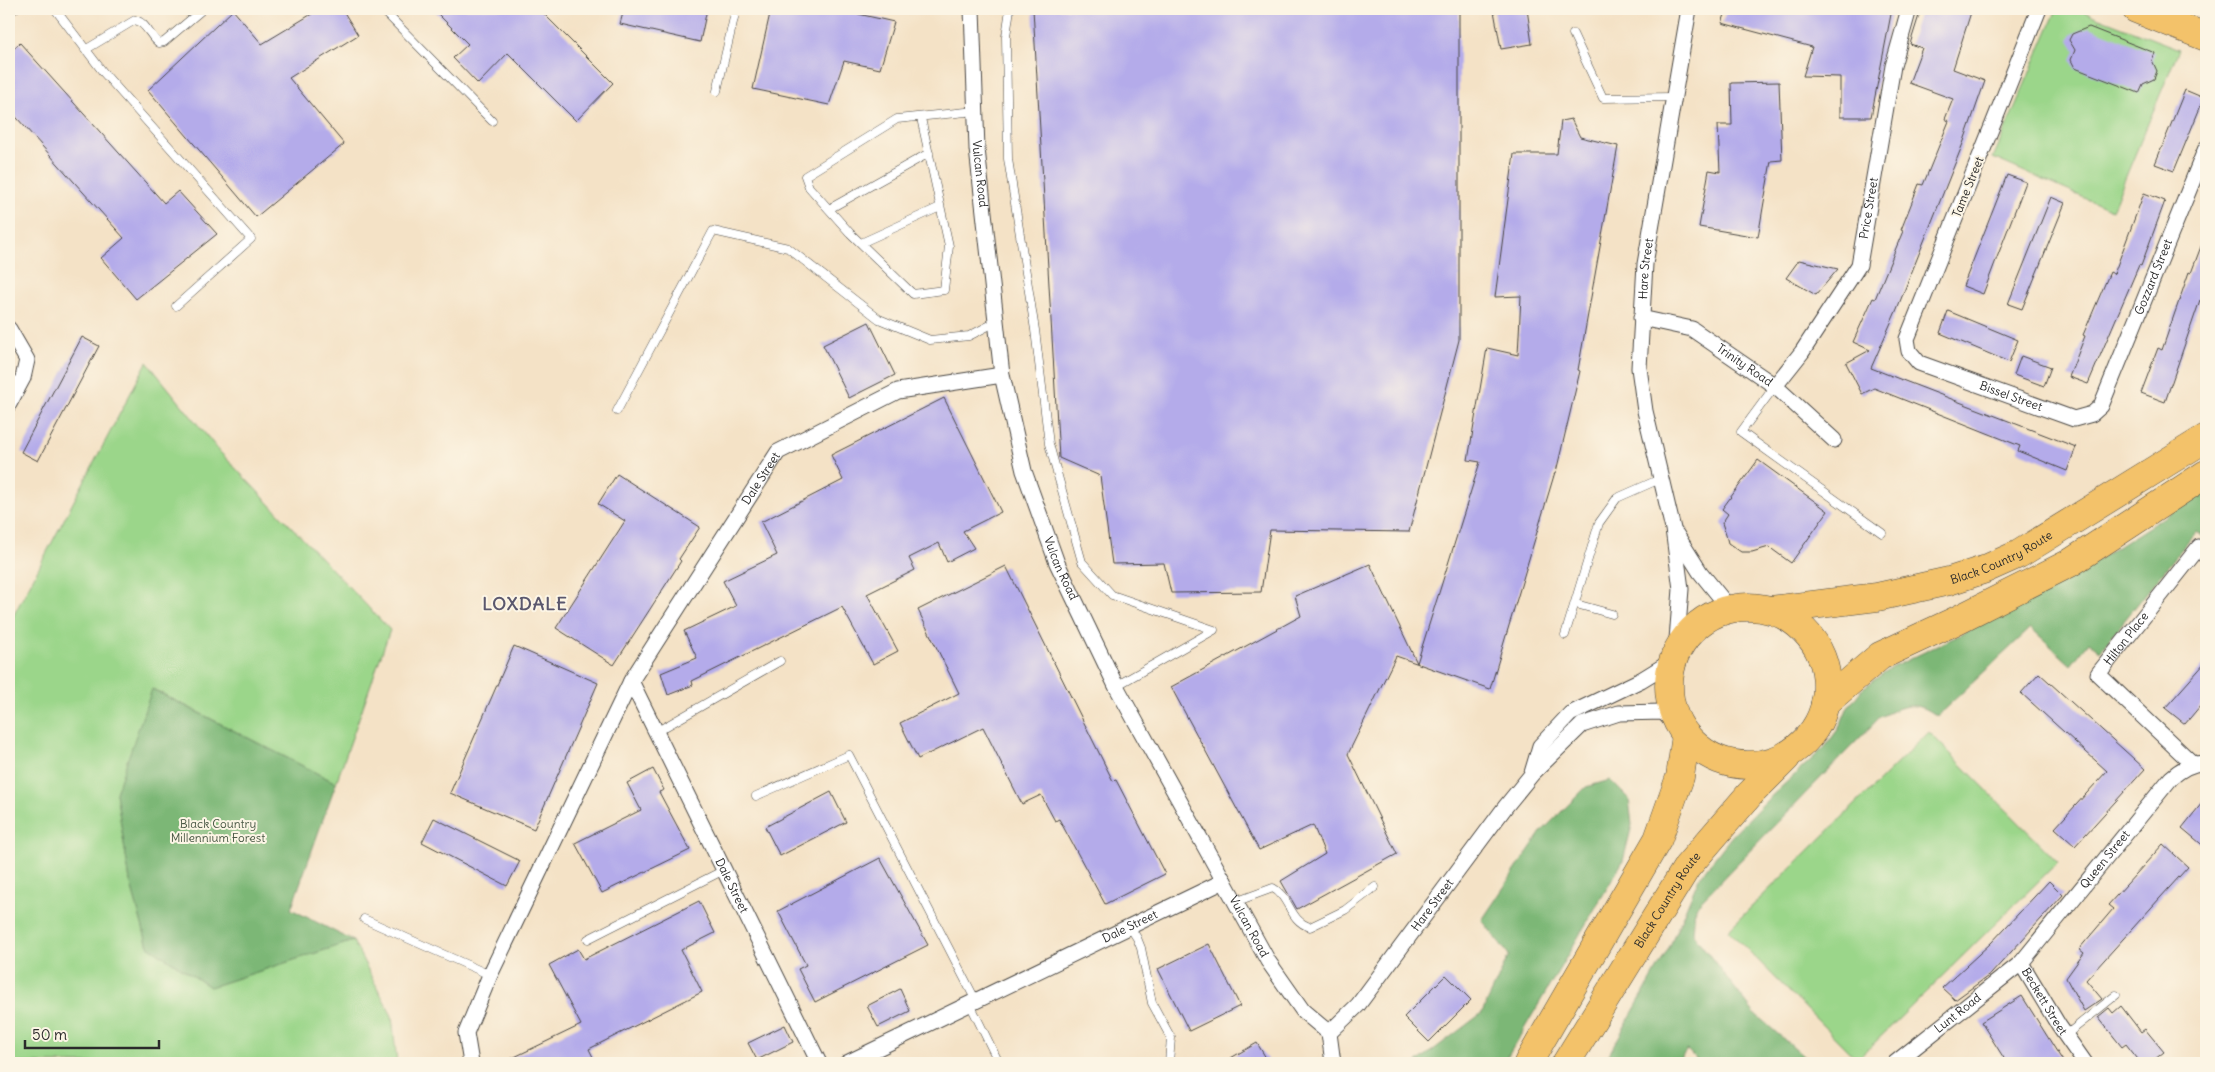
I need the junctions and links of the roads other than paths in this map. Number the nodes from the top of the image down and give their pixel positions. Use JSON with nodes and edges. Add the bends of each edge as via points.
{"nodes":[{"id":1,"x":16,"y":9,"type":"edge"},
{"id":2,"x":55,"y":9,"type":"edge"},
{"id":3,"x":203,"y":9,"type":"edge"},
{"id":4,"x":382,"y":9,"type":"edge"},
{"id":5,"x":736,"y":9,"type":"edge"},
{"id":6,"x":972,"y":9,"type":"edge"},
{"id":7,"x":1010,"y":9,"type":"edge"},
{"id":8,"x":1689,"y":9,"type":"edge"},
{"id":9,"x":1909,"y":9,"type":"edge"},
{"id":10,"x":2039,"y":9,"type":"edge"},
{"id":11,"x":2136,"y":9,"type":"edge"},
{"id":12,"x":9,"y":11,"type":"edge"},
{"id":13,"x":1573,"y":34,"type":"dead end"},
{"id":14,"x":2206,"y":37,"type":"edge"},
{"id":15,"x":85,"y":50,"type":"junction"},
{"id":16,"x":717,"y":90,"type":"dead end"},
{"id":17,"x":1673,"y":97,"type":"junction"},
{"id":18,"x":976,"y":111,"type":"junction"},
{"id":19,"x":921,"y":118,"type":"junction"},
{"id":20,"x":492,"y":121,"type":"dead end"},
{"id":21,"x":2206,"y":148,"type":"edge"},
{"id":22,"x":929,"y":153,"type":"junction"},
{"id":23,"x":2203,"y":167,"type":"edge"},
{"id":24,"x":940,"y":207,"type":"junction"},
{"id":25,"x":829,"y":209,"type":"junction"},
{"id":26,"x":861,"y":243,"type":"junction"},
{"id":27,"x":176,"y":306,"type":"dead end"},
{"id":28,"x":1641,"y":318,"type":"junction"},
{"id":29,"x":996,"y":322,"type":"junction"},
{"id":30,"x":9,"y":329,"type":"edge"},
{"id":31,"x":1919,"y":363,"type":"joint"},
{"id":32,"x":1002,"y":375,"type":"junction"},
{"id":33,"x":1775,"y":386,"type":"junction"},
{"id":34,"x":9,"y":404,"type":"edge"},
{"id":35,"x":2101,"y":406,"type":"joint"},
{"id":36,"x":617,"y":411,"type":"dead end"},
{"id":37,"x":2206,"y":438,"type":"edge"},
{"id":38,"x":1834,"y":440,"type":"dead end"},
{"id":39,"x":2206,"y":474,"type":"edge"},
{"id":40,"x":1660,"y":479,"type":"junction"},
{"id":41,"x":1673,"y":529,"type":"junction"},
{"id":42,"x":1882,"y":533,"type":"dead end"},
{"id":43,"x":2200,"y":547,"type":"dead end"},
{"id":44,"x":1576,"y":604,"type":"junction"},
{"id":45,"x":1730,"y":609,"type":"junction"},
{"id":46,"x":1771,"y":610,"type":"junction"},
{"id":47,"x":1612,"y":614,"type":"dead end"},
{"id":48,"x":1565,"y":636,"type":"dead end"},
{"id":49,"x":1674,"y":656,"type":"junction"},
{"id":50,"x":780,"y":661,"type":"dead end"},
{"id":51,"x":631,"y":681,"type":"junction"},
{"id":52,"x":1116,"y":686,"type":"junction"},
{"id":53,"x":1825,"y":703,"type":"junction"},
{"id":54,"x":656,"y":732,"type":"junction"},
{"id":55,"x":1683,"y":732,"type":"junction"},
{"id":56,"x":1792,"y":752,"type":"junction"},
{"id":57,"x":2200,"y":763,"type":"edge"},
{"id":58,"x":1532,"y":774,"type":"junction"},
{"id":59,"x":756,"y":796,"type":"dead end"},
{"id":60,"x":724,"y":870,"type":"junction"},
{"id":61,"x":1224,"y":881,"type":"junction"},
{"id":62,"x":1375,"y":888,"type":"dead end"},
{"id":63,"x":1235,"y":902,"type":"junction"},
{"id":64,"x":364,"y":919,"type":"dead end"},
{"id":65,"x":1130,"y":926,"type":"junction"},
{"id":66,"x":588,"y":939,"type":"dead end"},
{"id":67,"x":2022,"y":963,"type":"junction"},
{"id":68,"x":490,"y":975,"type":"junction"},
{"id":69,"x":2116,"y":995,"type":"dead end"},
{"id":70,"x":973,"y":1002,"type":"junction"},
{"id":71,"x":1329,"y":1033,"type":"junction"},
{"id":72,"x":2066,"y":1035,"type":"junction"},
{"id":73,"x":471,"y":1063,"type":"edge"},
{"id":74,"x":819,"y":1063,"type":"edge"},
{"id":75,"x":847,"y":1063,"type":"edge"},
{"id":76,"x":999,"y":1063,"type":"edge"},
{"id":77,"x":1166,"y":1063,"type":"edge"},
{"id":78,"x":1333,"y":1063,"type":"edge"},
{"id":79,"x":1528,"y":1063,"type":"edge"},
{"id":80,"x":1566,"y":1063,"type":"edge"},
{"id":81,"x":1895,"y":1063,"type":"edge"},
{"id":82,"x":2085,"y":1063,"type":"edge"}],
"edges":[{"from":1,"to":12,"type":"lane"},
{"from":2,"to":15,"type":"lane"},
{"from":3,"to":15,"type":"lane","via":[[164,42],[155,40],[142,23],[135,20]]},
{"from":4,"to":20,"type":"lane"},
{"from":5,"to":16,"type":"lane"},
{"from":6,"to":18,"type":"street","name":"Vulcan Road"},
{"from":7,"to":52,"type":"lane","via":[[1006,36],[1008,159],[1049,444],[1082,562],[1112,595],[1214,630]]},
{"from":8,"to":17,"type":"street","name":"Hare Street"},
{"from":9,"to":33,"type":"street","name":"Price Street","via":[[1893,66],[1859,266],[1802,352]]},
{"from":10,"to":31,"type":"street","name":"Tame Street","via":[[1907,339],[1908,351]]},
{"from":11,"to":14,"type":"highway"},
{"from":13,"to":17,"type":"lane","via":[[1603,98]]},
{"from":15,"to":27,"type":"lane","via":[[251,239]]},
{"from":17,"to":28,"type":"street","name":"Hare Street","via":[[1645,264]]},
{"from":18,"to":19,"type":"lane"},
{"from":18,"to":29,"type":"street","name":"Vulcan Road","via":[[977,149]]},
{"from":19,"to":22,"type":"lane"},
{"from":19,"to":25,"type":"lane","via":[[897,119],[805,176]]},
{"from":21,"to":23,"type":"street","name":"Gozzard Street"},
{"from":22,"to":24,"type":"lane"},
{"from":22,"to":25,"type":"lane"},
{"from":23,"to":35,"type":"street","name":"Gozzard Street"},
{"from":24,"to":26,"type":"lane"},
{"from":24,"to":26,"type":"lane","via":[[949,246],[944,290],[913,294]]},
{"from":25,"to":26,"type":"lane"},
{"from":28,"to":33,"type":"street","name":"Trinity Road","via":[[1692,329]]},
{"from":28,"to":40,"type":"street","name":"Hare Street","via":[[1640,376]]},
{"from":29,"to":32,"type":"street","name":"Vulcan Road"},
{"from":29,"to":36,"type":"lane","via":[[969,336],[930,340],[879,319],[788,248],[713,231]]},
{"from":30,"to":34,"type":"street","via":[[27,360],[23,378]]},
{"from":31,"to":35,"type":"street","name":"Bissel Street","via":[[2074,419],[2092,414]]},
{"from":32,"to":51,"type":"street","name":"Dale Street","via":[[898,391],[778,452]]},
{"from":32,"to":52,"type":"street","name":"Vulcan Road","via":[[1024,471],[1057,563]]},
{"from":33,"to":38,"type":"street","name":"Trinity Road"},
{"from":33,"to":42,"type":"lane","via":[[1741,432]]},
{"from":37,"to":46,"type":"highway","name":"Black Country Route","via":[[2019,554],[1983,570],[1877,597]]},
{"from":39,"to":53,"type":"highway","via":[[2070,563],[1880,656]]},
{"from":40,"to":41,"type":"street","name":"Hare Street"},
{"from":40,"to":44,"type":"lane","via":[[1617,498],[1599,523]]},
{"from":41,"to":45,"type":"street","name":"Hare Street","via":[[1700,572]]},
{"from":41,"to":49,"type":"street","name":"Hare Street","via":[[1681,589]]},
{"from":43,"to":57,"type":"street","name":"Hilton Place","via":[[2098,674]]},
{"from":44,"to":47,"type":"lane"},
{"from":44,"to":48,"type":"lane"},
{"from":45,"to":46,"type":"highway","via":[[1751,607]]},
{"from":45,"to":49,"type":"highway","via":[[1701,622],[1689,633]]},
{"from":46,"to":53,"type":"highway","via":[[1794,621],[1816,646],[1826,670]]},
{"from":49,"to":55,"type":"highway","via":[[1669,693],[1673,712]]},
{"from":49,"to":58,"type":"street","name":"Hare Street","via":[[1641,680],[1570,714],[1540,746]]},
{"from":50,"to":54,"type":"lane"},
{"from":51,"to":54,"type":"street","name":"Dale Street"},
{"from":51,"to":68,"type":"street","name":"Dale Street"},
{"from":52,"to":61,"type":"street","name":"Vulcan Road"},
{"from":53,"to":56,"type":"highway","via":[[1814,730]]},
{"from":54,"to":60,"type":"street","name":"Dale Street"},
{"from":55,"to":56,"type":"highway","via":[[1708,755],[1736,764],[1765,763]]},
{"from":55,"to":58,"type":"street","name":"Hare Street","via":[[1662,712],[1619,713],[1582,725]]},
{"from":55,"to":79,"type":"highway","via":[[1680,777],[1658,839]]},
{"from":56,"to":80,"type":"highway","name":"Black Country Route","via":[[1750,794],[1687,867]]},
{"from":57,"to":67,"type":"street","name":"Queen Street","via":[[2180,770],[2171,778]]},
{"from":58,"to":71,"type":"street","name":"Hare Street","via":[[1358,1005]]},
{"from":59,"to":70,"type":"lane","via":[[849,754]]},
{"from":60,"to":66,"type":"lane"},
{"from":60,"to":74,"type":"street","name":"Dale Street"},
{"from":61,"to":63,"type":"street","name":"Vulcan Road"},
{"from":61,"to":65,"type":"street","name":"Dale Street"},
{"from":62,"to":63,"type":"lane","via":[[1345,910],[1310,927],[1296,919],[1273,888]]},
{"from":63,"to":71,"type":"street","name":"Vulcan Road","via":[[1268,961],[1303,1011]]},
{"from":64,"to":68,"type":"lane"},
{"from":65,"to":70,"type":"street","name":"Dale Street"},
{"from":65,"to":77,"type":"lane","via":[[1139,943],[1152,1003],[1171,1038],[1169,1062]]},
{"from":67,"to":72,"type":"street","name":"Beckett Street"},
{"from":67,"to":81,"type":"street","name":"Lunt Road"},
{"from":68,"to":73,"type":"street","name":"Dale Street","via":[[466,1033]]},
{"from":69,"to":72,"type":"lane"},
{"from":70,"to":75,"type":"street","name":"Dale Street"},
{"from":70,"to":76,"type":"lane"},
{"from":71,"to":78,"type":"street"},
{"from":72,"to":82,"type":"street","name":"Beckett Street"}]}
